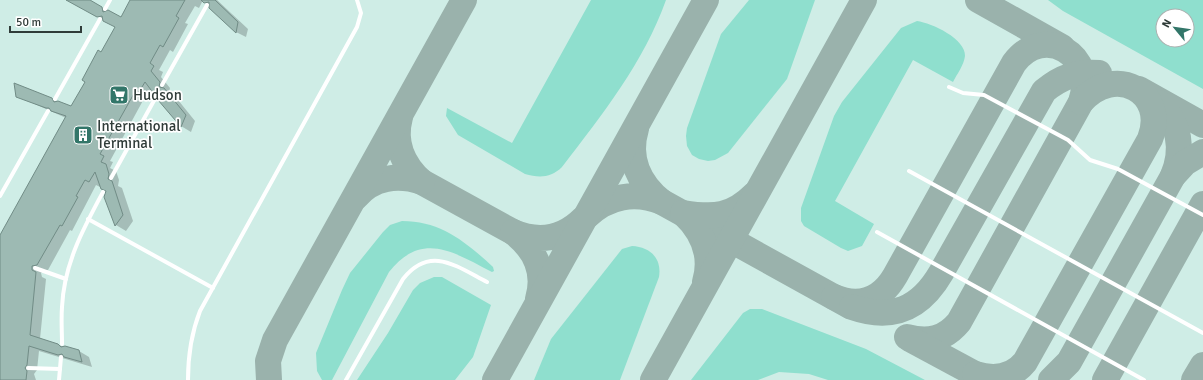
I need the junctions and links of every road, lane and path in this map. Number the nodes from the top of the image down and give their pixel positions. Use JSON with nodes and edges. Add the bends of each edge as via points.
{"nodes":[{"id":1,"x":110,"y":0,"type":"edge"},
{"id":2,"x":357,"y":0,"type":"edge"},
{"id":3,"x":207,"y":5,"type":"dead end"},
{"id":4,"x":105,"y":9,"type":"dead end"},
{"id":5,"x":100,"y":19,"type":"dead end"},
{"id":6,"x":162,"y":85,"type":"dead end"},
{"id":7,"x":949,"y":87,"type":"dead end"},
{"id":8,"x":156,"y":96,"type":"dead end"},
{"id":9,"x":55,"y":99,"type":"dead end"},
{"id":10,"x":48,"y":111,"type":"dead end"},
{"id":11,"x":910,"y":171,"type":"dead end"},
{"id":12,"x":111,"y":178,"type":"dead end"},
{"id":13,"x":103,"y":192,"type":"dead end"},
{"id":14,"x":0,"y":196,"type":"edge"},
{"id":15,"x":1203,"y":215,"type":"edge"},
{"id":16,"x":88,"y":220,"type":"junction"},
{"id":17,"x":877,"y":232,"type":"dead end"},
{"id":18,"x":36,"y":268,"type":"dead end"},
{"id":19,"x":66,"y":279,"type":"junction"},
{"id":20,"x":487,"y":282,"type":"dead end"},
{"id":21,"x":212,"y":288,"type":"junction"},
{"id":22,"x":1203,"y":333,"type":"edge"},
{"id":23,"x":62,"y":344,"type":"dead end"},
{"id":24,"x":61,"y":357,"type":"dead end"},
{"id":25,"x":28,"y":368,"type":"dead end"},
{"id":26,"x":60,"y":369,"type":"junction"},
{"id":27,"x":59,"y":380,"type":"edge"},
{"id":28,"x":188,"y":380,"type":"edge"},
{"id":29,"x":346,"y":380,"type":"edge"},
{"id":30,"x":1144,"y":380,"type":"edge"}],
"edges":[{"from":1,"to":4,"type":"lane"},
{"from":2,"to":21,"type":"lane","via":[[361,13],[357,27]]},
{"from":3,"to":6,"type":"lane"},
{"from":5,"to":9,"type":"lane"},
{"from":7,"to":15,"type":"lane","via":[[958,92],[979,93],[991,98],[1068,140],[1090,160],[1118,169]]},
{"from":8,"to":12,"type":"lane"},
{"from":10,"to":14,"type":"lane"},
{"from":11,"to":22,"type":"lane"},
{"from":13,"to":16,"type":"lane"},
{"from":16,"to":19,"type":"lane","via":[[73,251]]},
{"from":16,"to":21,"type":"lane"},
{"from":17,"to":30,"type":"lane"},
{"from":18,"to":19,"type":"lane"},
{"from":19,"to":23,"type":"lane","via":[[62,307]]},
{"from":20,"to":29,"type":"lane","via":[[452,264],[438,260],[424,262],[412,268],[403,279]]},
{"from":21,"to":28,"type":"lane","via":[[200,311],[191,338]]},
{"from":24,"to":26,"type":"lane"},
{"from":25,"to":26,"type":"lane"},
{"from":26,"to":27,"type":"lane"}]}
